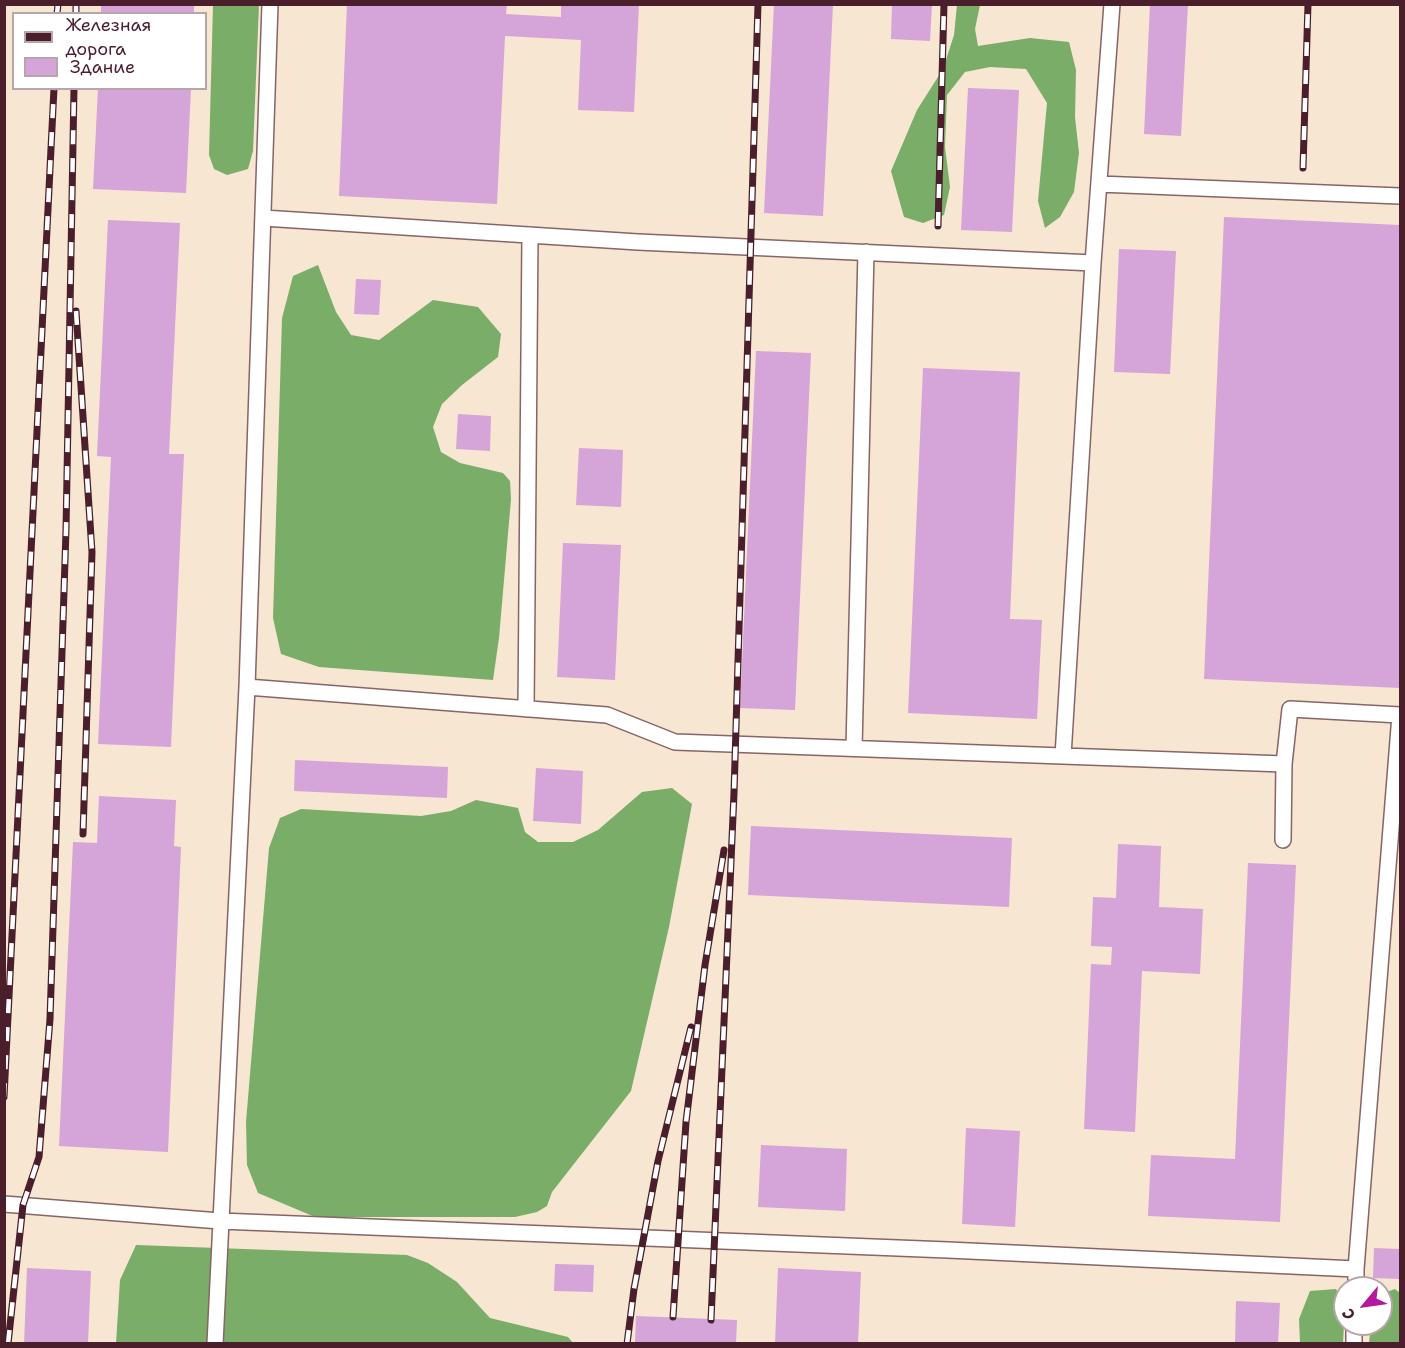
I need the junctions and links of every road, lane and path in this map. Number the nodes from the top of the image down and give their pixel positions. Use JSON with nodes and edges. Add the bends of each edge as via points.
{"nodes":[{"id":1,"x":270,"y":4,"type":"edge"},
{"id":2,"x":1112,"y":4,"type":"edge"},
{"id":3,"x":1099,"y":184,"type":"junction"},
{"id":4,"x":1401,"y":196,"type":"edge"},
{"id":5,"x":263,"y":218,"type":"junction"},
{"id":6,"x":530,"y":235,"type":"junction"},
{"id":7,"x":866,"y":252,"type":"junction"},
{"id":8,"x":1093,"y":263,"type":"junction"},
{"id":9,"x":247,"y":687,"type":"junction"},
{"id":10,"x":526,"y":709,"type":"junction"},
{"id":11,"x":1400,"y":715,"type":"edge"},
{"id":12,"x":854,"y":748,"type":"junction"},
{"id":13,"x":1063,"y":756,"type":"junction"},
{"id":14,"x":1284,"y":764,"type":"junction"},
{"id":15,"x":1395,"y":835,"type":"edge"},
{"id":16,"x":1283,"y":840,"type":"dead end"},
{"id":17,"x":4,"y":1204,"type":"edge"},
{"id":18,"x":220,"y":1221,"type":"junction"},
{"id":19,"x":1356,"y":1269,"type":"junction"},
{"id":20,"x":1356,"y":1276,"type":"edge"},
{"id":21,"x":215,"y":1344,"type":"edge"}],
"edges":[{"from":1,"to":5,"type":"lane"},
{"from":2,"to":3,"type":"lane"},
{"from":3,"to":4,"type":"lane"},
{"from":3,"to":8,"type":"lane"},
{"from":5,"to":6,"type":"lane"},
{"from":5,"to":9,"type":"lane"},
{"from":6,"to":7,"type":"lane"},
{"from":6,"to":10,"type":"lane"},
{"from":7,"to":8,"type":"lane"},
{"from":7,"to":12,"type":"lane"},
{"from":8,"to":13,"type":"lane"},
{"from":9,"to":10,"type":"lane"},
{"from":9,"to":18,"type":"lane"},
{"from":10,"to":12,"type":"lane","via":[[607,716],[675,742]]},
{"from":11,"to":14,"type":"lane","via":[[1290,709]]},
{"from":11,"to":15,"type":"lane"},
{"from":12,"to":13,"type":"lane"},
{"from":13,"to":14,"type":"lane"},
{"from":14,"to":16,"type":"lane"},
{"from":15,"to":19,"type":"lane"},
{"from":17,"to":18,"type":"lane"},
{"from":18,"to":19,"type":"lane"},
{"from":18,"to":21,"type":"lane"},
{"from":19,"to":20,"type":"lane"}]}
